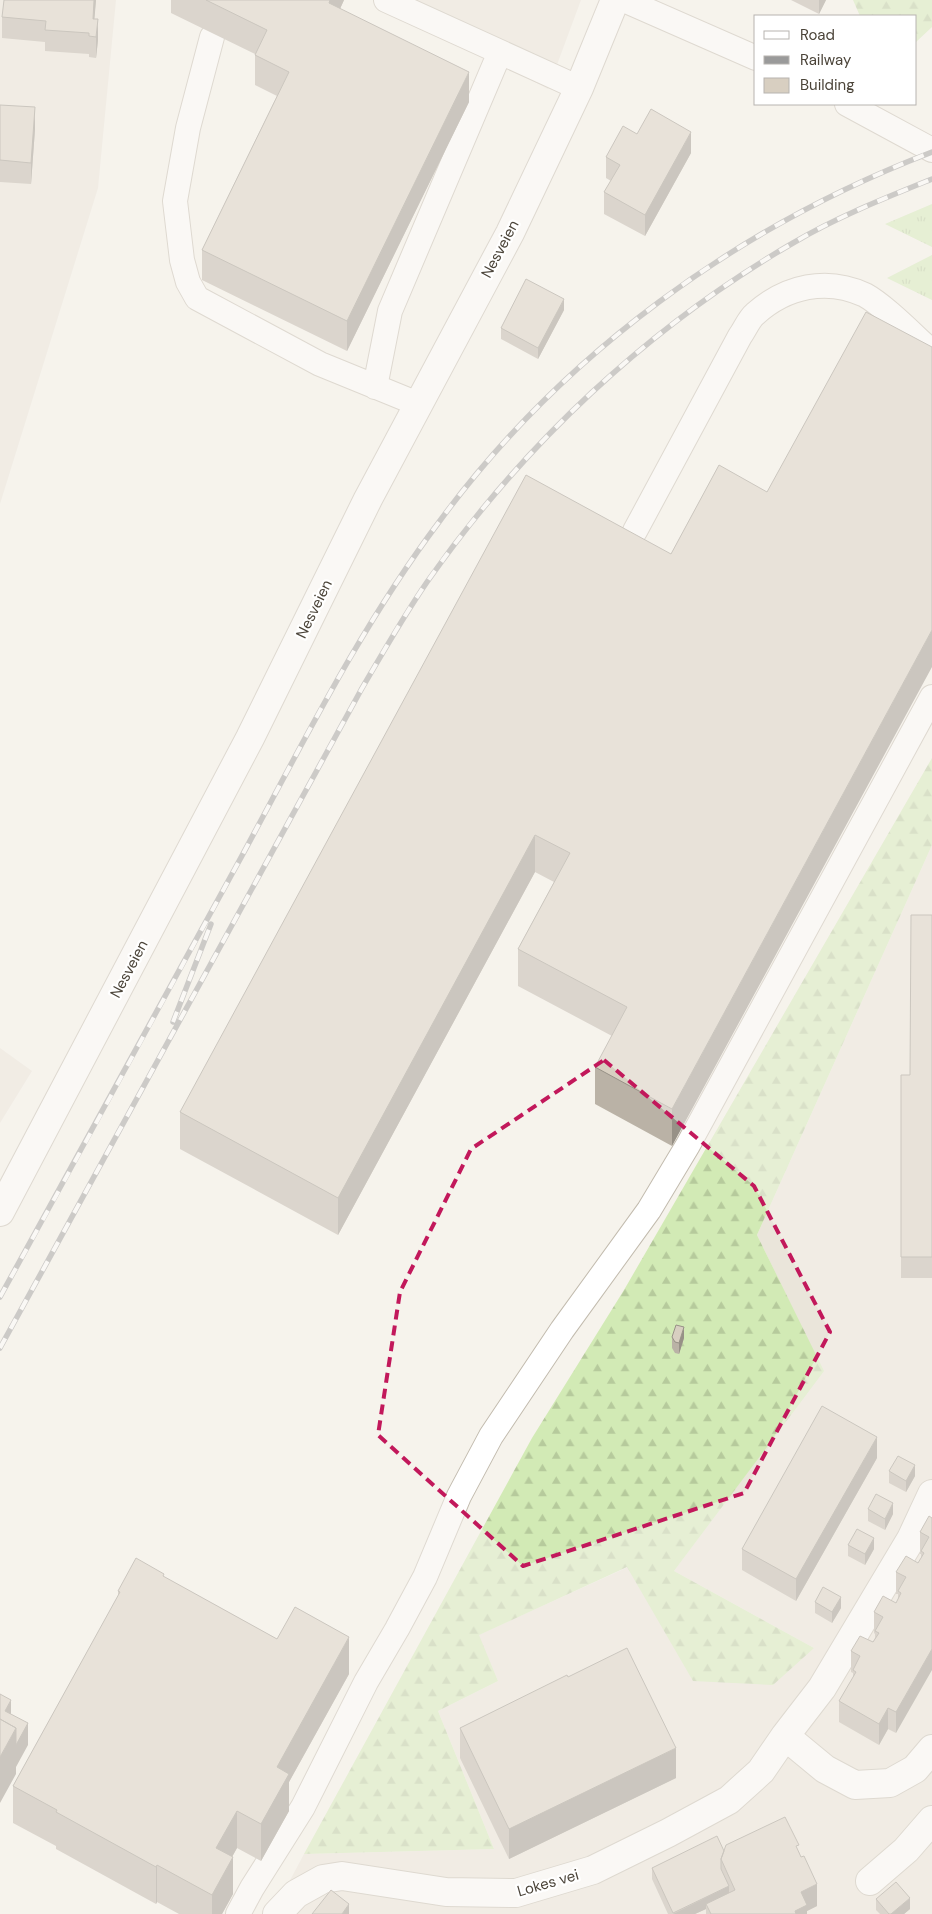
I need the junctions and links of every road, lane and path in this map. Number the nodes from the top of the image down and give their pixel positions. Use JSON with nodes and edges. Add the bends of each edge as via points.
{"nodes":[{"id":1,"x":386,"y":0,"type":"edge"},
{"id":2,"x":615,"y":0,"type":"edge"},
{"id":3,"x":624,"y":0,"type":"edge"},
{"id":4,"x":212,"y":37,"type":"dead end"},
{"id":5,"x":500,"y":52,"type":"junction"},
{"id":6,"x":754,"y":57,"type":"edge"},
{"id":7,"x":579,"y":88,"type":"junction"},
{"id":8,"x":848,"y":105,"type":"edge"},
{"id":9,"x":932,"y":150,"type":"edge"},
{"id":10,"x":932,"y":352,"type":"edge"},
{"id":11,"x":375,"y":387,"type":"junction"},
{"id":12,"x":418,"y":404,"type":"junction"},
{"id":13,"x":635,"y":531,"type":"dead end"},
{"id":14,"x":932,"y":697,"type":"edge"},
{"id":15,"x":0,"y":1212,"type":"edge"},
{"id":16,"x":932,"y":1494,"type":"edge"},
{"id":17,"x":785,"y":1736,"type":"junction"},
{"id":18,"x":932,"y":1749,"type":"edge"},
{"id":19,"x":932,"y":1820,"type":"edge"},
{"id":20,"x":870,"y":1881,"type":"dead end"},
{"id":21,"x":238,"y":1914,"type":"edge"},
{"id":22,"x":277,"y":1914,"type":"edge"}],
"edges":[{"from":1,"to":5,"type":"lane"},
{"from":2,"to":7,"type":"street","name":"Nesveien"},
{"from":3,"to":6,"type":"lane"},
{"from":4,"to":11,"type":"lane","via":[[188,128],[176,200],[182,260],[188,282],[197,298],[320,364]]},
{"from":5,"to":7,"type":"lane"},
{"from":5,"to":11,"type":"lane","via":[[390,311]]},
{"from":7,"to":12,"type":"street","name":"Nesveien","via":[[510,233]]},
{"from":8,"to":9,"type":"lane"},
{"from":10,"to":13,"type":"lane","via":[[866,296],[845,287],[800,287],[778,297],[754,314],[740,336]]},
{"from":11,"to":12,"type":"lane"},
{"from":12,"to":15,"type":"street","name":"Nesveien","via":[[250,738]]},
{"from":14,"to":21,"type":"lane","via":[[693,1137],[654,1202],[491,1436],[402,1621],[366,1682],[303,1807]]},
{"from":16,"to":17,"type":"street","name":"Lokes vei","via":[[911,1539],[822,1688]]},
{"from":17,"to":18,"type":"street","via":[[825,1769],[855,1785],[890,1783],[915,1769]]},
{"from":17,"to":22,"type":"street","name":"Lokes vei","via":[[761,1771],[729,1800],[592,1870],[516,1894],[446,1892],[342,1876],[323,1879],[296,1894]]},
{"from":19,"to":20,"type":"street","via":[[906,1850]]}]}
